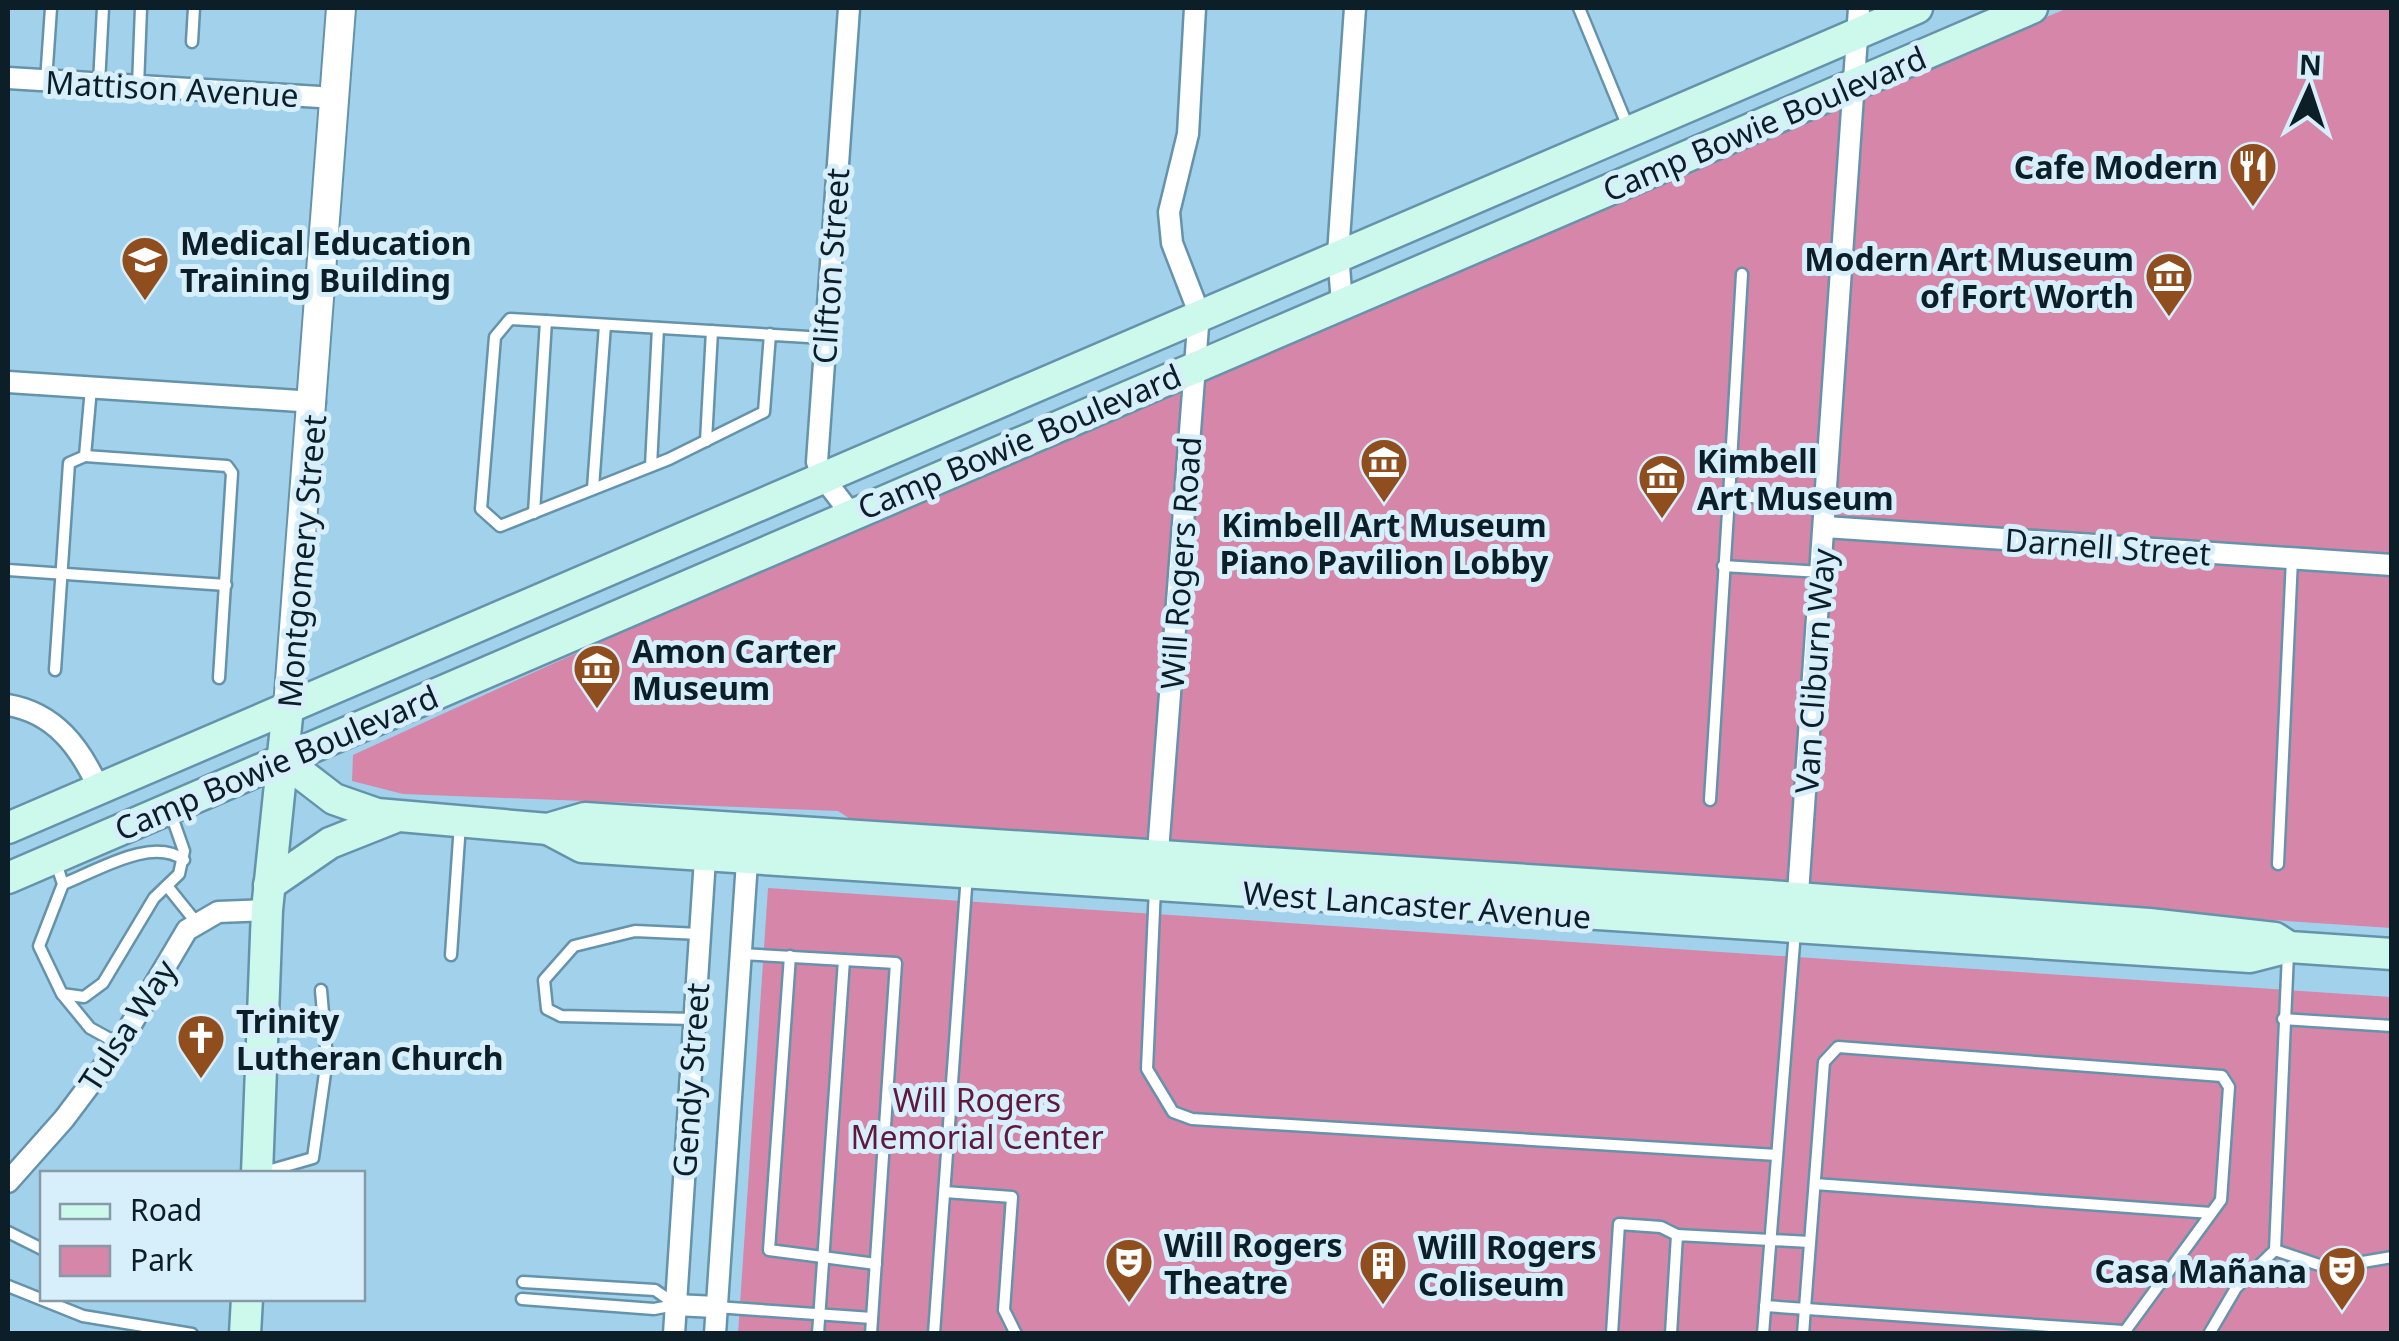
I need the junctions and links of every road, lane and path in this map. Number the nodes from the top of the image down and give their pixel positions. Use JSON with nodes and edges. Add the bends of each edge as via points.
{"nodes":[{"id":1,"x":51,"y":8,"type":"edge"},
{"id":2,"x":103,"y":8,"type":"edge"},
{"id":3,"x":141,"y":8,"type":"edge"},
{"id":4,"x":194,"y":8,"type":"edge"},
{"id":5,"x":341,"y":8,"type":"edge"},
{"id":6,"x":849,"y":8,"type":"edge"},
{"id":7,"x":1195,"y":8,"type":"edge"},
{"id":8,"x":1355,"y":8,"type":"edge"},
{"id":9,"x":1579,"y":8,"type":"edge"},
{"id":10,"x":1917,"y":8,"type":"edge"},
{"id":11,"x":2032,"y":8,"type":"edge"},
{"id":12,"x":1858,"y":20,"type":"edge"},
{"id":13,"x":192,"y":42,"type":"dead end"},
{"id":14,"x":8,"y":78,"type":"edge"},
{"id":15,"x":46,"y":80,"type":"junction"},
{"id":16,"x":1856,"y":83,"type":"junction"},
{"id":17,"x":98,"y":84,"type":"junction"},
{"id":18,"x":138,"y":86,"type":"junction"},
{"id":19,"x":336,"y":98,"type":"junction"},
{"id":20,"x":1629,"y":130,"type":"junction"},
{"id":21,"x":1529,"y":171,"type":"junction"},
{"id":22,"x":1474,"y":195,"type":"junction"},
{"id":23,"x":1547,"y":217,"type":"junction"},
{"id":24,"x":1492,"y":240,"type":"junction"},
{"id":25,"x":1338,"y":254,"type":"junction"},
{"id":26,"x":1742,"y":274,"type":"dead end"},
{"id":27,"x":1342,"y":303,"type":"junction"},
{"id":28,"x":1199,"y":313,"type":"junction"},
{"id":29,"x":546,"y":321,"type":"junction"},
{"id":30,"x":605,"y":324,"type":"junction"},
{"id":31,"x":658,"y":328,"type":"junction"},
{"id":32,"x":712,"y":331,"type":"junction"},
{"id":33,"x":770,"y":334,"type":"junction"},
{"id":34,"x":824,"y":338,"type":"junction"},
{"id":35,"x":1195,"y":365,"type":"junction"},
{"id":36,"x":8,"y":382,"type":"edge"},
{"id":37,"x":91,"y":386,"type":"junction"},
{"id":38,"x":315,"y":402,"type":"junction"},
{"id":39,"x":706,"y":440,"type":"junction"},
{"id":40,"x":85,"y":456,"type":"junction"},
{"id":41,"x":651,"y":466,"type":"junction"},
{"id":42,"x":822,"y":476,"type":"junction"},
{"id":43,"x":593,"y":488,"type":"junction"},
{"id":44,"x":1729,"y":496,"type":"junction"},
{"id":45,"x":1827,"y":501,"type":"junction"},
{"id":46,"x":534,"y":512,"type":"junction"},
{"id":47,"x":851,"y":514,"type":"junction"},
{"id":48,"x":1825,"y":527,"type":"junction"},
{"id":49,"x":2292,"y":558,"type":"junction"},
{"id":50,"x":2392,"y":565,"type":"edge"},
{"id":51,"x":1723,"y":566,"type":"junction"},
{"id":52,"x":8,"y":570,"type":"edge"},
{"id":53,"x":1821,"y":572,"type":"junction"},
{"id":54,"x":62,"y":574,"type":"junction"},
{"id":55,"x":226,"y":586,"type":"junction"},
{"id":56,"x":55,"y":670,"type":"dead end"},
{"id":57,"x":219,"y":678,"type":"dead end"},
{"id":58,"x":8,"y":705,"type":"edge"},
{"id":59,"x":288,"y":707,"type":"junction"},
{"id":60,"x":282,"y":759,"type":"junction"},
{"id":61,"x":99,"y":789,"type":"junction"},
{"id":62,"x":1710,"y":800,"type":"dead end"},
{"id":63,"x":169,"y":808,"type":"junction"},
{"id":64,"x":396,"y":817,"type":"junction"},
{"id":65,"x":460,"y":823,"type":"junction"},
{"id":66,"x":8,"y":828,"type":"edge"},
{"id":67,"x":706,"y":841,"type":"junction"},
{"id":68,"x":748,"y":844,"type":"junction"},
{"id":69,"x":968,"y":844,"type":"junction"},
{"id":70,"x":184,"y":860,"type":"junction"},
{"id":71,"x":2278,"y":864,"type":"dead end"},
{"id":72,"x":58,"y":871,"type":"junction"},
{"id":73,"x":1156,"y":872,"type":"junction"},
{"id":74,"x":966,"y":874,"type":"junction"},
{"id":75,"x":8,"y":878,"type":"edge"},
{"id":76,"x":167,"y":886,"type":"junction"},
{"id":77,"x":268,"y":898,"type":"junction"},
{"id":78,"x":1797,"y":914,"type":"junction"},
{"id":79,"x":196,"y":922,"type":"junction"},
{"id":80,"x":700,"y":934,"type":"junction"},
{"id":81,"x":2288,"y":947,"type":"junction"},
{"id":82,"x":741,"y":954,"type":"junction"},
{"id":83,"x":2392,"y":954,"type":"edge"},
{"id":84,"x":451,"y":955,"type":"dead end"},
{"id":85,"x":790,"y":956,"type":"junction"},
{"id":86,"x":844,"y":960,"type":"junction"},
{"id":87,"x":321,"y":990,"type":"dead end"},
{"id":88,"x":62,"y":994,"type":"junction"},
{"id":89,"x":694,"y":1019,"type":"junction"},
{"id":90,"x":2283,"y":1019,"type":"junction"},
{"id":91,"x":2392,"y":1026,"type":"edge"},
{"id":92,"x":120,"y":1044,"type":"junction"},
{"id":93,"x":1777,"y":1155,"type":"junction"},
{"id":94,"x":258,"y":1171,"type":"edge"},
{"id":95,"x":268,"y":1171,"type":"edge"},
{"id":96,"x":8,"y":1182,"type":"edge"},
{"id":97,"x":1815,"y":1184,"type":"junction"},
{"id":98,"x":944,"y":1192,"type":"junction"},
{"id":99,"x":2211,"y":1214,"type":"junction"},
{"id":100,"x":8,"y":1232,"type":"edge"},
{"id":101,"x":1677,"y":1235,"type":"junction"},
{"id":102,"x":1770,"y":1240,"type":"junction"},
{"id":103,"x":1810,"y":1242,"type":"junction"},
{"id":104,"x":40,"y":1247,"type":"edge"},
{"id":105,"x":2275,"y":1250,"type":"junction"},
{"id":106,"x":2392,"y":1257,"type":"edge"},
{"id":107,"x":822,"y":1260,"type":"junction"},
{"id":108,"x":876,"y":1264,"type":"junction"},
{"id":109,"x":523,"y":1282,"type":"dead end"},
{"id":110,"x":8,"y":1286,"type":"edge"},
{"id":111,"x":40,"y":1299,"type":"edge"},
{"id":112,"x":522,"y":1299,"type":"dead end"},
{"id":113,"x":45,"y":1301,"type":"edge"},
{"id":114,"x":247,"y":1301,"type":"edge"},
{"id":115,"x":676,"y":1304,"type":"junction"},
{"id":116,"x":1766,"y":1306,"type":"junction"},
{"id":117,"x":716,"y":1307,"type":"junction"},
{"id":118,"x":1805,"y":1308,"type":"junction"},
{"id":119,"x":819,"y":1314,"type":"junction"},
{"id":120,"x":872,"y":1318,"type":"junction"},
{"id":121,"x":2122,"y":1332,"type":"edge"},
{"id":122,"x":192,"y":1334,"type":"edge"},
{"id":123,"x":245,"y":1334,"type":"edge"},
{"id":124,"x":674,"y":1334,"type":"edge"},
{"id":125,"x":714,"y":1334,"type":"edge"},
{"id":126,"x":818,"y":1334,"type":"edge"},
{"id":127,"x":871,"y":1334,"type":"edge"},
{"id":128,"x":934,"y":1334,"type":"edge"},
{"id":129,"x":1016,"y":1334,"type":"edge"},
{"id":130,"x":1612,"y":1334,"type":"edge"},
{"id":131,"x":1671,"y":1334,"type":"edge"},
{"id":132,"x":1763,"y":1334,"type":"edge"},
{"id":133,"x":1803,"y":1334,"type":"edge"},
{"id":134,"x":2209,"y":1334,"type":"edge"}],
"edges":[{"from":1,"to":15,"type":"lane"},
{"from":2,"to":17,"type":"lane"},
{"from":3,"to":18,"type":"lane"},
{"from":4,"to":13,"type":"lane"},
{"from":5,"to":19,"type":"street","name":"Montgomery Street"},
{"from":6,"to":34,"type":"street","name":"Clifton Street"},
{"from":7,"to":28,"type":"street","name":"Will Rogers Road","via":[[1188,134],[1169,212],[1172,244]]},
{"from":8,"to":25,"type":"street"},
{"from":9,"to":20,"type":"lane"},
{"from":10,"to":12,"type":"main road","name":"Camp Bowie Boulevard"},
{"from":11,"to":16,"type":"main road","name":"Camp Bowie Boulevard"},
{"from":12,"to":16,"type":"street","name":"Van Cliburn Way"},
{"from":12,"to":20,"type":"main road","name":"Camp Bowie Boulevard"},
{"from":14,"to":15,"type":"street","name":"Mattison Avenue"},
{"from":15,"to":17,"type":"street","name":"Mattison Avenue"},
{"from":16,"to":23,"type":"main road","name":"Camp Bowie Boulevard"},
{"from":16,"to":45,"type":"street","name":"Van Cliburn Way"},
{"from":17,"to":18,"type":"street","name":"Mattison Avenue"},
{"from":18,"to":19,"type":"street","name":"Mattison Avenue"},
{"from":19,"to":38,"type":"street","name":"Montgomery Street"},
{"from":20,"to":21,"type":"main road","name":"Camp Bowie Boulevard"},
{"from":21,"to":22,"type":"main road","name":"Camp Bowie Boulevard"},
{"from":21,"to":23,"type":"main road"},
{"from":22,"to":24,"type":"main road"},
{"from":22,"to":25,"type":"main road","name":"Camp Bowie Boulevard"},
{"from":23,"to":24,"type":"main road","name":"Camp Bowie Boulevard"},
{"from":24,"to":27,"type":"main road","name":"Camp Bowie Boulevard"},
{"from":25,"to":27,"type":"street"},
{"from":25,"to":28,"type":"main road","name":"Camp Bowie Boulevard"},
{"from":26,"to":44,"type":"lane"},
{"from":27,"to":35,"type":"main road","name":"Camp Bowie Boulevard"},
{"from":28,"to":35,"type":"street","name":"Will Rogers Road"},
{"from":28,"to":42,"type":"main road","name":"Camp Bowie Boulevard"},
{"from":29,"to":30,"type":"lane"},
{"from":29,"to":46,"type":"lane"},
{"from":29,"to":46,"type":"lane","via":[[510,319],[494,337],[481,509],[500,526]]},
{"from":30,"to":31,"type":"lane"},
{"from":30,"to":43,"type":"lane"},
{"from":31,"to":32,"type":"lane"},
{"from":31,"to":41,"type":"lane"},
{"from":32,"to":33,"type":"lane"},
{"from":32,"to":39,"type":"lane"},
{"from":33,"to":34,"type":"lane"},
{"from":33,"to":39,"type":"lane","via":[[764,412]]},
{"from":34,"to":42,"type":"street","name":"Clifton Street","via":[[817,455]]},
{"from":35,"to":47,"type":"main road","name":"Camp Bowie Boulevard"},
{"from":35,"to":73,"type":"street","name":"Will Rogers Road"},
{"from":36,"to":37,"type":"street"},
{"from":37,"to":38,"type":"street"},
{"from":37,"to":40,"type":"lane"},
{"from":38,"to":59,"type":"street","name":"Montgomery Street","via":[[299,522]]},
{"from":39,"to":41,"type":"lane"},
{"from":40,"to":54,"type":"lane","via":[[69,464]]},
{"from":40,"to":55,"type":"lane","via":[[227,466],[234,481]]},
{"from":41,"to":43,"type":"lane"},
{"from":42,"to":47,"type":"street"},
{"from":42,"to":59,"type":"main road","name":"Camp Bowie Boulevard"},
{"from":43,"to":46,"type":"lane"},
{"from":44,"to":45,"type":"lane"},
{"from":44,"to":51,"type":"lane"},
{"from":45,"to":48,"type":"street","name":"Van Cliburn Way"},
{"from":47,"to":60,"type":"main road","name":"Camp Bowie Boulevard"},
{"from":48,"to":49,"type":"street","name":"Darnell Street"},
{"from":48,"to":53,"type":"street","name":"Van Cliburn Way"},
{"from":49,"to":50,"type":"street","name":"Darnell Street"},
{"from":49,"to":71,"type":"lane"},
{"from":51,"to":53,"type":"lane"},
{"from":51,"to":62,"type":"lane"},
{"from":52,"to":54,"type":"lane"},
{"from":53,"to":78,"type":"street","name":"Van Cliburn Way"},
{"from":54,"to":55,"type":"lane"},
{"from":54,"to":56,"type":"lane"},
{"from":55,"to":57,"type":"lane"},
{"from":58,"to":61,"type":"street","via":[[38,714],[68,736]]},
{"from":59,"to":60,"type":"main road","name":"Montgomery Street"},
{"from":59,"to":61,"type":"main road","name":"Camp Bowie Boulevard"},
{"from":60,"to":63,"type":"main road","name":"Camp Bowie Boulevard"},
{"from":60,"to":64,"type":"main road","name":"West Lancaster Avenue","via":[[334,799]]},
{"from":60,"to":77,"type":"main road","name":"Montgomery Street"},
{"from":61,"to":66,"type":"main road","name":"Camp Bowie Boulevard"},
{"from":63,"to":70,"type":"lane"},
{"from":63,"to":72,"type":"main road","name":"Camp Bowie Boulevard"},
{"from":64,"to":65,"type":"main road","name":"West Lancaster Avenue"},
{"from":64,"to":77,"type":"main road","via":[[342,837]]},
{"from":65,"to":67,"type":"main road","name":"West Lancaster Avenue","via":[[548,830],[582,847]]},
{"from":65,"to":84,"type":"lane"},
{"from":67,"to":68,"type":"main road","name":"West Lancaster Avenue"},
{"from":67,"to":80,"type":"street","name":"Gendy Street"},
{"from":68,"to":69,"type":"main road","name":"West Lancaster Avenue"},
{"from":68,"to":74,"type":"main road","name":"West Lancaster Avenue"},
{"from":68,"to":82,"type":"street","name":"Gendy Street"},
{"from":69,"to":73,"type":"main road","name":"West Lancaster Avenue"},
{"from":69,"to":74,"type":"lane"},
{"from":70,"to":72,"type":"lane","via":[[164,850]]},
{"from":70,"to":76,"type":"lane"},
{"from":72,"to":75,"type":"main road","name":"Camp Bowie Boulevard"},
{"from":72,"to":88,"type":"lane","via":[[38,946]]},
{"from":73,"to":74,"type":"main road","name":"West Lancaster Avenue"},
{"from":73,"to":78,"type":"main road","name":"West Lancaster Avenue"},
{"from":73,"to":93,"type":"lane","via":[[1146,1069],[1172,1112],[1192,1119]]},
{"from":74,"to":98,"type":"lane"},
{"from":76,"to":79,"type":"lane"},
{"from":76,"to":88,"type":"lane","via":[[93,994]]},
{"from":77,"to":79,"type":"street"},
{"from":77,"to":94,"type":"main road","name":"Montgomery Street"},
{"from":78,"to":81,"type":"main road","name":"West Lancaster Avenue","via":[[2149,924],[2275,938]]},
{"from":78,"to":93,"type":"lane","name":"Van Cliburn Way"},
{"from":79,"to":92,"type":"street","name":"Tulsa Way"},
{"from":80,"to":89,"type":"street","name":"Gendy Street"},
{"from":80,"to":89,"type":"lane","via":[[635,930],[574,946],[544,980],[547,1008],[561,1016]]},
{"from":81,"to":83,"type":"main road","name":"West Lancaster Avenue"},
{"from":81,"to":90,"type":"lane"},
{"from":82,"to":85,"type":"lane"},
{"from":82,"to":117,"type":"street","name":"Gendy Street"},
{"from":85,"to":86,"type":"lane"},
{"from":85,"to":107,"type":"lane","via":[[769,1250]]},
{"from":86,"to":107,"type":"lane"},
{"from":86,"to":108,"type":"lane","via":[[896,963]]},
{"from":87,"to":95,"type":"lane","via":[[327,1059],[314,1158]]},
{"from":88,"to":92,"type":"lane","via":[[90,1028]]},
{"from":89,"to":115,"type":"street","name":"Gendy Street"},
{"from":90,"to":91,"type":"lane"},
{"from":90,"to":105,"type":"lane"},
{"from":92,"to":96,"type":"street","name":"Tulsa Way"},
{"from":93,"to":102,"type":"lane","name":"Van Cliburn Way"},
{"from":97,"to":99,"type":"lane"},
{"from":97,"to":99,"type":"lane","via":[[1824,1062],[1838,1047],[2222,1076],[2229,1088],[2221,1200]]},
{"from":97,"to":103,"type":"lane"},
{"from":98,"to":128,"type":"lane"},
{"from":98,"to":129,"type":"lane","via":[[1012,1196],[1004,1310]]},
{"from":99,"to":121,"type":"lane"},
{"from":100,"to":104,"type":"lane"},
{"from":101,"to":102,"type":"lane"},
{"from":101,"to":130,"type":"lane","via":[[1662,1227],[1619,1224]]},
{"from":101,"to":131,"type":"lane"},
{"from":102,"to":103,"type":"lane"},
{"from":102,"to":116,"type":"lane","name":"Van Cliburn Way"},
{"from":103,"to":118,"type":"lane"},
{"from":105,"to":106,"type":"lane","via":[[2328,1268]]},
{"from":105,"to":134,"type":"lane","via":[[2236,1288]]},
{"from":107,"to":108,"type":"lane"},
{"from":107,"to":119,"type":"lane"},
{"from":108,"to":120,"type":"lane"},
{"from":109,"to":115,"type":"lane","via":[[655,1290]]},
{"from":110,"to":111,"type":"lane"},
{"from":112,"to":115,"type":"lane","via":[[654,1310]]},
{"from":113,"to":122,"type":"lane","via":[[82,1316]]},
{"from":114,"to":123,"type":"main road"},
{"from":115,"to":117,"type":"street"},
{"from":115,"to":124,"type":"street","name":"Gendy Street"},
{"from":116,"to":118,"type":"lane"},
{"from":116,"to":132,"type":"lane","name":"Van Cliburn Way"},
{"from":117,"to":119,"type":"lane"},
{"from":117,"to":125,"type":"street","name":"Gendy Street"},
{"from":118,"to":121,"type":"lane"},
{"from":118,"to":133,"type":"lane"},
{"from":119,"to":120,"type":"lane"},
{"from":119,"to":126,"type":"lane"},
{"from":120,"to":127,"type":"lane"}]}
